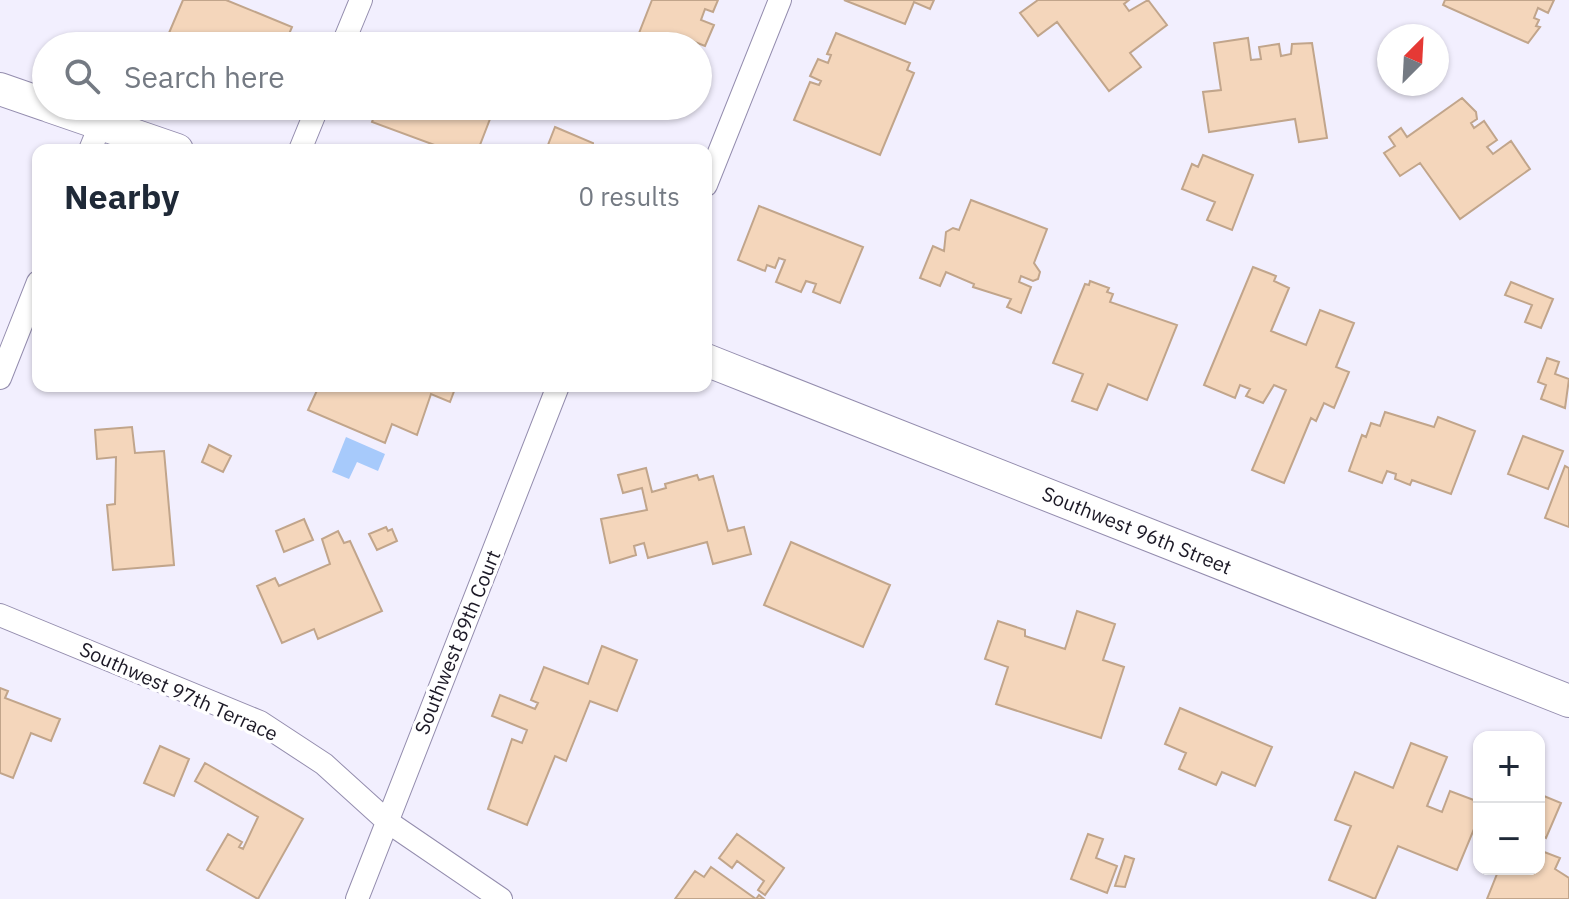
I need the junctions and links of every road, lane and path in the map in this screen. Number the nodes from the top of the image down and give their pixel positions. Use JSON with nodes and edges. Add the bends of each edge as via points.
{"nodes":[{"id":1,"x":361,"y":0,"type":"edge"},
{"id":2,"x":780,"y":0,"type":"edge"},
{"id":3,"x":348,"y":32,"type":"edge"},
{"id":4,"x":0,"y":89,"type":"edge"},
{"id":5,"x":32,"y":100,"type":"edge"},
{"id":6,"x":70,"y":120,"type":"edge"},
{"id":7,"x":312,"y":120,"type":"edge"},
{"id":8,"x":96,"y":136,"type":"edge"},
{"id":9,"x":142,"y":144,"type":"edge"},
{"id":10,"x":302,"y":144,"type":"edge"},
{"id":11,"x":712,"y":170,"type":"edge"},
{"id":12,"x":32,"y":297,"type":"edge"},
{"id":13,"x":712,"y":362,"type":"edge"},
{"id":14,"x":0,"y":378,"type":"edge"},
{"id":15,"x":556,"y":392,"type":"edge"},
{"id":16,"x":0,"y":615,"type":"edge"},
{"id":17,"x":1569,"y":701,"type":"edge"},
{"id":18,"x":388,"y":822,"type":"junction"},
{"id":19,"x":357,"y":899,"type":"edge"},
{"id":20,"x":501,"y":899,"type":"edge"}],
"edges":[{"from":1,"to":3,"type":"street"},
{"from":2,"to":11,"type":"street"},
{"from":4,"to":5,"type":"street"},
{"from":6,"to":8,"type":"street"},
{"from":7,"to":10,"type":"street"},
{"from":8,"to":9,"type":"street"},
{"from":12,"to":14,"type":"street"},
{"from":13,"to":17,"type":"street","name":"Southwest 96th Street"},
{"from":15,"to":18,"type":"street","name":"Southwest 89th Court"},
{"from":16,"to":18,"type":"street","name":"Southwest 97th Terrace","via":[[260,722],[324,764]]},
{"from":18,"to":19,"type":"street","name":"Southwest 89th Court"},
{"from":18,"to":20,"type":"street","name":"Southwest 97th Terrace"}]}
